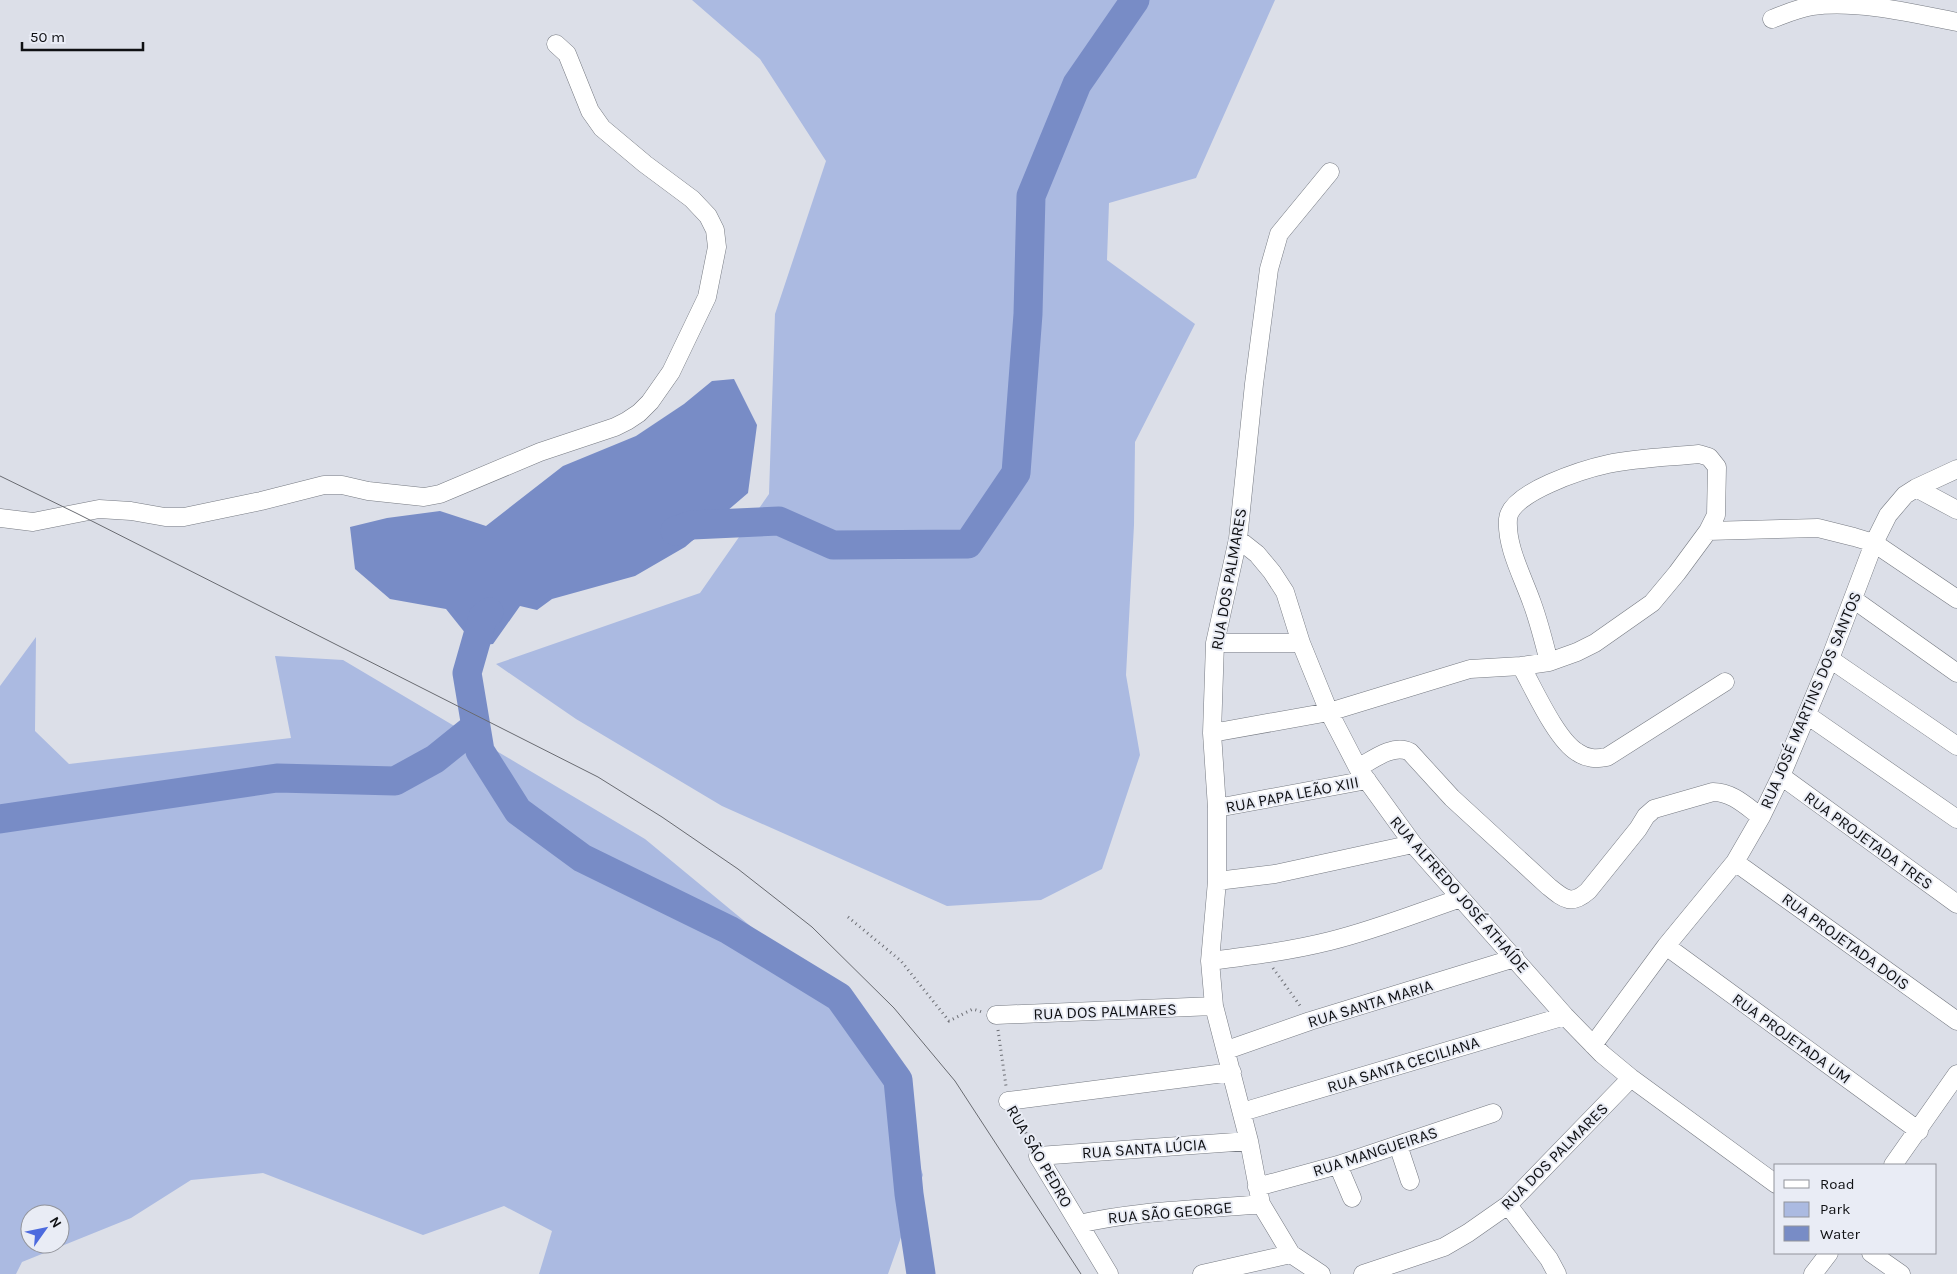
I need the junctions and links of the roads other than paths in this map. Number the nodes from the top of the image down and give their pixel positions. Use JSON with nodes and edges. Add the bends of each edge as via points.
{"nodes":[{"id":1,"x":1772,"y":19,"type":"dead end"},
{"id":2,"x":1957,"y":22,"type":"edge"},
{"id":3,"x":556,"y":44,"type":"dead end"},
{"id":4,"x":1330,"y":172,"type":"dead end"},
{"id":5,"x":1957,"y":469,"type":"edge"},
{"id":6,"x":1916,"y":488,"type":"junction"},
{"id":7,"x":1957,"y":510,"type":"edge"},
{"id":8,"x":0,"y":518,"type":"edge"},
{"id":9,"x":1708,"y":531,"type":"junction"},
{"id":10,"x":1238,"y":539,"type":"junction"},
{"id":11,"x":1874,"y":543,"type":"junction"},
{"id":12,"x":1853,"y":599,"type":"junction"},
{"id":13,"x":1957,"y":599,"type":"edge"},
{"id":14,"x":1215,"y":643,"type":"junction"},
{"id":15,"x":1301,"y":643,"type":"junction"},
{"id":16,"x":1830,"y":659,"type":"junction"},
{"id":17,"x":1550,"y":662,"type":"junction"},
{"id":18,"x":1521,"y":666,"type":"junction"},
{"id":19,"x":1957,"y":673,"type":"edge"},
{"id":20,"x":1725,"y":682,"type":"dead end"},
{"id":21,"x":1329,"y":712,"type":"junction"},
{"id":22,"x":1807,"y":715,"type":"junction"},
{"id":23,"x":1212,"y":733,"type":"junction"},
{"id":24,"x":1957,"y":746,"type":"edge"},
{"id":25,"x":1362,"y":774,"type":"junction"},
{"id":26,"x":1781,"y":776,"type":"junction"},
{"id":27,"x":1217,"y":808,"type":"junction"},
{"id":28,"x":1761,"y":817,"type":"junction"},
{"id":29,"x":1957,"y":819,"type":"edge"},
{"id":30,"x":1412,"y":844,"type":"junction"},
{"id":31,"x":1735,"y":862,"type":"junction"},
{"id":32,"x":1216,"y":881,"type":"junction"},
{"id":33,"x":1461,"y":898,"type":"junction"},
{"id":34,"x":1957,"y":904,"type":"edge"},
{"id":35,"x":1666,"y":946,"type":"junction"},
{"id":36,"x":1515,"y":958,"type":"junction"},
{"id":37,"x":1210,"y":961,"type":"junction"},
{"id":38,"x":1214,"y":1006,"type":"junction"},
{"id":39,"x":996,"y":1016,"type":"road end"},
{"id":40,"x":1565,"y":1016,"type":"junction"},
{"id":41,"x":1957,"y":1021,"type":"edge"},
{"id":42,"x":1227,"y":1050,"type":"junction"},
{"id":43,"x":1598,"y":1050,"type":"junction"},
{"id":44,"x":1232,"y":1072,"type":"junction"},
{"id":45,"x":1957,"y":1074,"type":"edge"},
{"id":46,"x":1631,"y":1078,"type":"junction"},
{"id":47,"x":1008,"y":1100,"type":"road end"},
{"id":48,"x":1242,"y":1112,"type":"junction"},
{"id":49,"x":1493,"y":1113,"type":"dead end"},
{"id":50,"x":1919,"y":1131,"type":"junction"},
{"id":51,"x":1249,"y":1141,"type":"junction"},
{"id":52,"x":1398,"y":1145,"type":"junction"},
{"id":53,"x":1038,"y":1156,"type":"joint"},
{"id":54,"x":1894,"y":1164,"type":"edge"},
{"id":55,"x":1338,"y":1165,"type":"junction"},
{"id":56,"x":1410,"y":1181,"type":"dead end"},
{"id":57,"x":1774,"y":1183,"type":"edge"},
{"id":58,"x":1259,"y":1195,"type":"junction"},
{"id":59,"x":1352,"y":1198,"type":"dead end"},
{"id":60,"x":1508,"y":1205,"type":"junction"},
{"id":61,"x":1079,"y":1224,"type":"junction"},
{"id":62,"x":1291,"y":1254,"type":"junction"},
{"id":63,"x":1828,"y":1254,"type":"edge"},
{"id":64,"x":1872,"y":1254,"type":"edge"},
{"id":65,"x":1109,"y":1274,"type":"edge"},
{"id":66,"x":1202,"y":1274,"type":"edge"},
{"id":67,"x":1321,"y":1274,"type":"edge"},
{"id":68,"x":1363,"y":1274,"type":"edge"},
{"id":69,"x":1557,"y":1274,"type":"edge"},
{"id":70,"x":1813,"y":1274,"type":"edge"},
{"id":71,"x":1902,"y":1274,"type":"edge"}],
"edges":[{"from":1,"to":2,"type":"street","via":[[1811,6],[1849,4]]},
{"from":3,"to":8,"type":"street","via":[[567,54],[590,111],[602,128],[692,199],[708,216],[715,230],[717,247],[706,298],[671,372],[639,413],[615,427],[540,452],[440,494],[406,495],[324,485],[261,502],[184,517],[100,509],[33,522]]},
{"from":4,"to":10,"type":"street","name":"RUA DOS PALMARES","via":[[1279,234],[1274,246],[1254,384]]},
{"from":5,"to":6,"type":"street","name":"RUA JOSÉ MARTINS DOS SANTOS"},
{"from":6,"to":7,"type":"street"},
{"from":6,"to":11,"type":"street","name":"RUA JOSÉ MARTINS DOS SANTOS","via":[[1888,515]]},
{"from":9,"to":11,"type":"street","via":[[1818,528]]},
{"from":9,"to":17,"type":"street","via":[[1652,603],[1595,643]]},
{"from":9,"to":17,"type":"street","via":[[1716,515],[1717,467],[1709,457],[1699,454],[1608,464],[1556,481],[1514,506],[1508,517],[1512,546]]},
{"from":10,"to":14,"type":"street","name":"RUA DOS PALMARES"},
{"from":10,"to":15,"type":"street","name":"RUA ALFREDO JOSÉ ATHAÍDE","via":[[1257,554],[1285,592]]},
{"from":11,"to":12,"type":"street","name":"RUA JOSÉ MARTINS DOS SANTOS"},
{"from":11,"to":13,"type":"street"},
{"from":12,"to":16,"type":"street","name":"RUA JOSÉ MARTINS DOS SANTOS"},
{"from":12,"to":19,"type":"street"},
{"from":14,"to":15,"type":"street"},
{"from":14,"to":23,"type":"street","name":"RUA DOS PALMARES"},
{"from":15,"to":21,"type":"street","name":"RUA ALFREDO JOSÉ ATHAÍDE"},
{"from":16,"to":22,"type":"street","name":"RUA JOSÉ MARTINS DOS SANTOS"},
{"from":16,"to":24,"type":"street"},
{"from":17,"to":18,"type":"street"},
{"from":18,"to":20,"type":"street","via":[[1567,744],[1595,759],[1607,756]]},
{"from":18,"to":21,"type":"street","via":[[1470,669]]},
{"from":21,"to":23,"type":"street"},
{"from":21,"to":25,"type":"street","name":"RUA ALFREDO JOSÉ ATHAÍDE"},
{"from":22,"to":26,"type":"street","name":"RUA JOSÉ MARTINS DOS SANTOS"},
{"from":22,"to":29,"type":"street"},
{"from":23,"to":27,"type":"street","name":"RUA DOS PALMARES"},
{"from":25,"to":27,"type":"street","name":"RUA PAPA LEÃO XIII"},
{"from":25,"to":28,"type":"street","name":"RUA PAPA LEÃO XIII","via":[[1395,750],[1410,752],[1452,798],[1548,886],[1562,898],[1571,900],[1580,898],[1588,890],[1654,809],[1722,792]]},
{"from":25,"to":30,"type":"street","name":"RUA ALFREDO JOSÉ ATHAÍDE"},
{"from":26,"to":28,"type":"street","name":"RUA JOSÉ MARTINS DOS SANTOS"},
{"from":26,"to":34,"type":"street","name":"RUA PROJETADA TRES"},
{"from":27,"to":32,"type":"street","name":"RUA DOS PALMARES"},
{"from":28,"to":31,"type":"street","name":"RUA JOSÉ MARTINS DOS SANTOS"},
{"from":30,"to":32,"type":"street","via":[[1275,874]]},
{"from":30,"to":33,"type":"street","name":"RUA ALFREDO JOSÉ ATHAÍDE"},
{"from":31,"to":35,"type":"street","name":"RUA JOSÉ MARTINS DOS SANTOS"},
{"from":31,"to":41,"type":"street","name":"RUA PROJETADA DOIS"},
{"from":32,"to":37,"type":"street","name":"RUA DOS PALMARES"},
{"from":33,"to":36,"type":"street","name":"RUA ALFREDO JOSÉ ATHAÍDE"},
{"from":33,"to":37,"type":"street","via":[[1330,941],[1264,955]]},
{"from":35,"to":43,"type":"street","name":"RUA JOSÉ MARTINS DOS SANTOS"},
{"from":35,"to":50,"type":"street","name":"RUA PROJETADA UM"},
{"from":36,"to":40,"type":"street","name":"RUA ALFREDO JOSÉ ATHAÍDE"},
{"from":36,"to":42,"type":"street","name":"RUA SANTA MARIA"},
{"from":37,"to":38,"type":"street","name":"RUA DOS PALMARES"},
{"from":38,"to":39,"type":"street","name":"RUA DOS PALMARES"},
{"from":38,"to":42,"type":"street","name":"RUA DOS PALMARES"},
{"from":40,"to":43,"type":"street","name":"RUA ALFREDO JOSÉ ATHAÍDE"},
{"from":40,"to":48,"type":"street","name":"RUA SANTA CECILIANA"},
{"from":42,"to":44,"type":"street","name":"RUA DOS PALMARES"},
{"from":43,"to":46,"type":"street","name":"RUA ALFREDO JOSÉ ATHAÍDE"},
{"from":44,"to":47,"type":"street"},
{"from":44,"to":48,"type":"street","name":"RUA DOS PALMARES"},
{"from":45,"to":50,"type":"street"},
{"from":46,"to":57,"type":"street","name":"RUA ALFREDO JOSÉ ATHAÍDE"},
{"from":46,"to":60,"type":"street","name":"RUA DOS PALMARES"},
{"from":48,"to":51,"type":"street","name":"RUA DOS PALMARES"},
{"from":49,"to":52,"type":"street","name":"RUA MANGUEIRAS"},
{"from":50,"to":54,"type":"street"},
{"from":51,"to":53,"type":"street","name":"RUA SANTA LÚCIA"},
{"from":51,"to":58,"type":"street","name":"RUA DOS PALMARES"},
{"from":52,"to":55,"type":"street","name":"RUA MANGUEIRAS"},
{"from":52,"to":56,"type":"street"},
{"from":53,"to":61,"type":"street","name":"RUA SÃO PEDRO"},
{"from":55,"to":58,"type":"street","name":"RUA MANGUEIRAS"},
{"from":55,"to":59,"type":"street"},
{"from":58,"to":61,"type":"street","name":"RUA SÃO GEORGE"},
{"from":58,"to":62,"type":"street","name":"RUA DOS PALMARES"},
{"from":60,"to":68,"type":"street","name":"RUA DOS PALMARES","via":[[1444,1247]]},
{"from":60,"to":69,"type":"street"},
{"from":61,"to":65,"type":"street","name":"RUA SÃO PEDRO"},
{"from":62,"to":66,"type":"street"},
{"from":62,"to":67,"type":"street","name":"RUA DOS PALMARES"},
{"from":63,"to":70,"type":"street"},
{"from":64,"to":71,"type":"street"}]}
